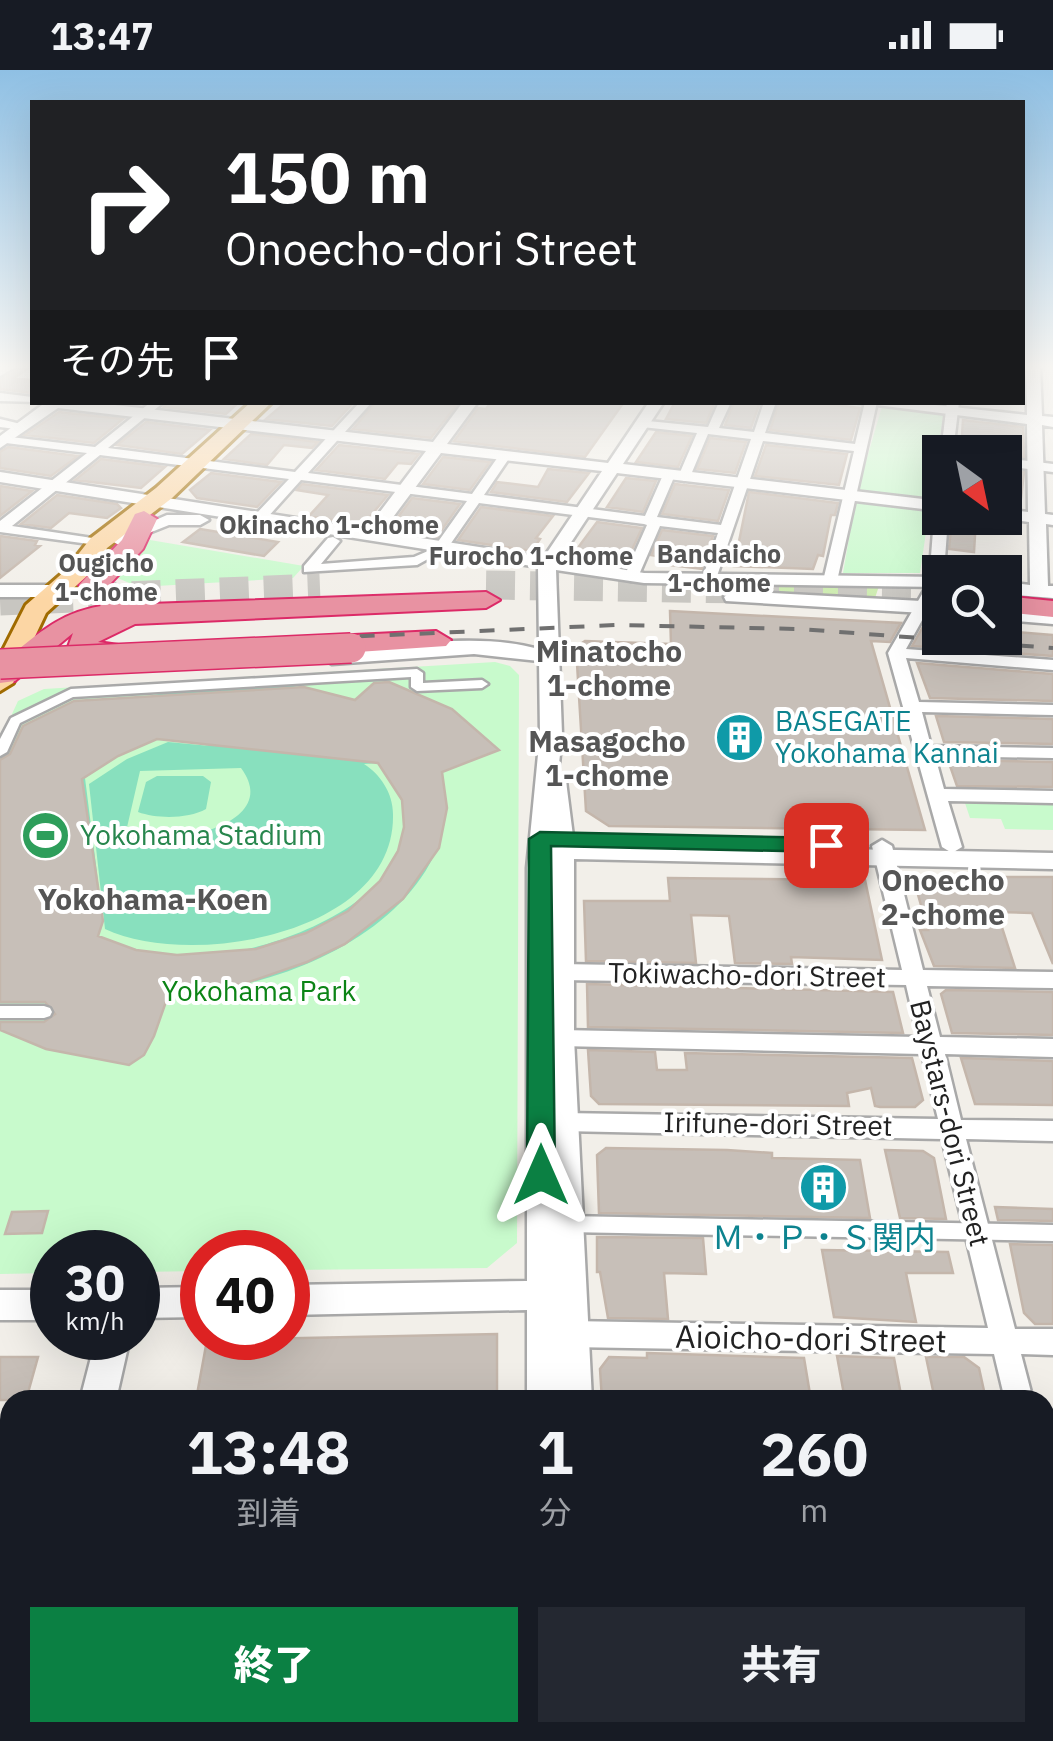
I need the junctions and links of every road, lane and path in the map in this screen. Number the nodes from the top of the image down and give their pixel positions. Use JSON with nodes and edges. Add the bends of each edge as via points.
{"nodes":[{"id":1,"x":59,"y":444,"type":"edge"},
{"id":2,"x":106,"y":444,"type":"edge"},
{"id":3,"x":218,"y":444,"type":"edge"},
{"id":4,"x":330,"y":444,"type":"edge"},
{"id":5,"x":403,"y":444,"type":"edge"},
{"id":6,"x":439,"y":444,"type":"edge"},
{"id":7,"x":626,"y":444,"type":"edge"},
{"id":8,"x":699,"y":444,"type":"edge"},
{"id":9,"x":755,"y":444,"type":"edge"},
{"id":10,"x":826,"y":444,"type":"edge"},
{"id":11,"x":861,"y":444,"type":"edge"},
{"id":12,"x":436,"y":448,"type":"junction"},
{"id":13,"x":860,"y":448,"type":"junction"},
{"id":14,"x":98,"y":450,"type":"junction"},
{"id":15,"x":504,"y":457,"type":"junction"},
{"id":16,"x":197,"y":463,"type":"junction"},
{"id":17,"x":1044,"y":467,"type":"edge"},
{"id":18,"x":608,"y":468,"type":"junction"},
{"id":19,"x":299,"y":476,"type":"junction"},
{"id":20,"x":676,"y":476,"type":"junction"},
{"id":21,"x":0,"y":477,"type":"edge"},
{"id":22,"x":742,"y":484,"type":"junction"},
{"id":23,"x":54,"y":486,"type":"junction"},
{"id":24,"x":406,"y":489,"type":"junction"},
{"id":25,"x":848,"y":497,"type":"junction"},
{"id":26,"x":476,"y":498,"type":"junction"},
{"id":27,"x":922,"y":504,"type":"edge"},
{"id":28,"x":582,"y":512,"type":"junction"},
{"id":29,"x":261,"y":516,"type":"junction"},
{"id":30,"x":1045,"y":519,"type":"edge"},
{"id":31,"x":652,"y":521,"type":"junction"},
{"id":32,"x":0,"y":528,"type":"edge"},
{"id":33,"x":135,"y":528,"type":"junction"},
{"id":34,"x":726,"y":530,"type":"junction"},
{"id":35,"x":372,"y":534,"type":"junction"},
{"id":36,"x":333,"y":541,"type":"junction"},
{"id":37,"x":427,"y":551,"type":"junction"},
{"id":38,"x":548,"y":571,"type":"junction"},
{"id":39,"x":631,"y":576,"type":"junction"},
{"id":40,"x":830,"y":581,"type":"junction"},
{"id":41,"x":708,"y":582,"type":"junction"},
{"id":42,"x":922,"y":582,"type":"edge"},
{"id":43,"x":320,"y":588,"type":"tunnel mouth"},
{"id":44,"x":52,"y":591,"type":"junction"},
{"id":45,"x":0,"y":592,"type":"edge"},
{"id":46,"x":1022,"y":592,"type":"edge"},
{"id":47,"x":486,"y":597,"type":"junction"},
{"id":48,"x":1049,"y":598,"type":"edge"},
{"id":49,"x":1022,"y":600,"type":"edge"},
{"id":50,"x":922,"y":608,"type":"edge"},
{"id":51,"x":224,"y":609,"type":"junction"},
{"id":52,"x":1022,"y":615,"type":"edge"},
{"id":53,"x":1053,"y":618,"type":"edge"},
{"id":54,"x":922,"y":619,"type":"edge"},
{"id":55,"x":150,"y":620,"type":"dead end"},
{"id":56,"x":551,"y":633,"type":"junction"},
{"id":57,"x":436,"y":646,"type":"junction"},
{"id":58,"x":896,"y":653,"type":"junction"},
{"id":59,"x":550,"y":658,"type":"junction"},
{"id":60,"x":1053,"y":666,"type":"edge"},
{"id":61,"x":1,"y":674,"type":"edge"},
{"id":62,"x":482,"y":684,"type":"dead end"},
{"id":63,"x":910,"y":708,"type":"junction"},
{"id":64,"x":1053,"y":710,"type":"edge"},
{"id":65,"x":924,"y":751,"type":"junction"},
{"id":66,"x":0,"y":752,"type":"edge"},
{"id":67,"x":1053,"y":753,"type":"edge"},
{"id":68,"x":937,"y":795,"type":"junction"},
{"id":69,"x":1053,"y":797,"type":"edge"},
{"id":70,"x":550,"y":845,"type":"junction"},
{"id":71,"x":952,"y":847,"type":"junction"},
{"id":72,"x":1053,"y":848,"type":"edge"},
{"id":73,"x":883,"y":852,"type":"junction"},
{"id":74,"x":1053,"y":860,"type":"edge"},
{"id":75,"x":560,"y":972,"type":"junction"},
{"id":76,"x":914,"y":978,"type":"junction"},
{"id":77,"x":1053,"y":980,"type":"edge"},
{"id":78,"x":0,"y":1012,"type":"edge"},
{"id":79,"x":44,"y":1012,"type":"dead end"},
{"id":80,"x":560,"y":1038,"type":"junction"},
{"id":81,"x":931,"y":1046,"type":"junction"},
{"id":82,"x":1053,"y":1048,"type":"edge"},
{"id":83,"x":564,"y":1122,"type":"junction"},
{"id":84,"x":952,"y":1128,"type":"junction"},
{"id":85,"x":1053,"y":1130,"type":"edge"},
{"id":86,"x":566,"y":1224,"type":"junction"},
{"id":87,"x":977,"y":1232,"type":"junction"},
{"id":88,"x":1053,"y":1233,"type":"edge"},
{"id":89,"x":555,"y":1295,"type":"junction"},
{"id":90,"x":310,"y":1300,"type":"edge"},
{"id":91,"x":30,"y":1305,"type":"edge"},
{"id":92,"x":0,"y":1306,"type":"edge"},
{"id":93,"x":569,"y":1334,"type":"junction"},
{"id":94,"x":1005,"y":1342,"type":"junction"},
{"id":95,"x":1053,"y":1342,"type":"edge"},
{"id":96,"x":108,"y":1360,"type":"edge"},
{"id":97,"x":100,"y":1390,"type":"edge"},
{"id":98,"x":545,"y":1390,"type":"edge"},
{"id":99,"x":573,"y":1390,"type":"edge"},
{"id":100,"x":1017,"y":1390,"type":"edge"}],
"edges":[{"from":1,"to":14,"type":"street"},
{"from":2,"to":14,"type":"street"},
{"from":3,"to":16,"type":"main road"},
{"from":4,"to":19,"type":"street"},
{"from":5,"to":12,"type":"street"},
{"from":6,"to":12,"type":"street"},
{"from":7,"to":18,"type":"street"},
{"from":8,"to":20,"type":"street"},
{"from":9,"to":22,"type":"street"},
{"from":10,"to":13,"type":"street"},
{"from":11,"to":13,"type":"street"},
{"from":12,"to":15,"type":"street"},
{"from":12,"to":24,"type":"street"},
{"from":13,"to":25,"type":"street"},
{"from":14,"to":16,"type":"street"},
{"from":14,"to":23,"type":"street"},
{"from":15,"to":18,"type":"street"},
{"from":15,"to":26,"type":"street"},
{"from":16,"to":19,"type":"street"},
{"from":16,"to":33,"type":"main road"},
{"from":17,"to":30,"type":"street"},
{"from":18,"to":20,"type":"street"},
{"from":18,"to":28,"type":"street"},
{"from":19,"to":24,"type":"street"},
{"from":19,"to":29,"type":"street"},
{"from":20,"to":22,"type":"street"},
{"from":20,"to":31,"type":"street"},
{"from":21,"to":23,"type":"street"},
{"from":22,"to":25,"type":"street"},
{"from":22,"to":34,"type":"street"},
{"from":23,"to":32,"type":"street"},
{"from":23,"to":33,"type":"street"},
{"from":24,"to":26,"type":"street"},
{"from":24,"to":35,"type":"street"},
{"from":25,"to":27,"type":"street"},
{"from":25,"to":40,"type":"street"},
{"from":26,"to":28,"type":"street"},
{"from":26,"to":37,"type":"street"},
{"from":28,"to":31,"type":"street"},
{"from":28,"to":38,"type":"street"},
{"from":29,"to":33,"type":"street"},
{"from":29,"to":35,"type":"street"},
{"from":30,"to":48,"type":"street"},
{"from":31,"to":34,"type":"street"},
{"from":31,"to":39,"type":"street"},
{"from":32,"to":33,"type":"street"},
{"from":33,"to":36,"type":"street","via":[[193,518]]},
{"from":33,"to":37,"type":"street","via":[[169,509]]},
{"from":33,"to":44,"type":"main road"},
{"from":33,"to":47,"type":"highway","via":[[93,584],[101,596]]},
{"from":34,"to":41,"type":"street"},
{"from":35,"to":37,"type":"street"},
{"from":36,"to":37,"type":"street"},
{"from":36,"to":37,"type":"street","via":[[309,569],[417,561]]},
{"from":37,"to":38,"type":"street"},
{"from":38,"to":39,"type":"street"},
{"from":38,"to":50,"type":"street","via":[[700,596]]},
{"from":38,"to":56,"type":"street"},
{"from":39,"to":41,"type":"street"},
{"from":40,"to":41,"type":"street"},
{"from":40,"to":42,"type":"street"},
{"from":43,"to":47,"type":"highway"},
{"from":44,"to":45,"type":"street"},
{"from":44,"to":61,"type":"main road","via":[[23,628]]},
{"from":46,"to":48,"type":"street"},
{"from":47,"to":51,"type":"highway"},
{"from":47,"to":55,"type":"highway"},
{"from":48,"to":49,"type":"highway"},
{"from":51,"to":57,"type":"highway","via":[[109,622],[83,647],[102,655]]},
{"from":51,"to":61,"type":"highway","via":[[72,620]]},
{"from":52,"to":53,"type":"street"},
{"from":54,"to":58,"type":"street"},
{"from":56,"to":57,"type":"street"},
{"from":56,"to":59,"type":"street"},
{"from":57,"to":59,"type":"street","via":[[520,649]]},
{"from":57,"to":61,"type":"street"},
{"from":57,"to":61,"type":"highway","bridge":true},
{"from":58,"to":60,"type":"street"},
{"from":58,"to":63,"type":"street"},
{"from":59,"to":70,"type":"street"},
{"from":62,"to":66,"type":"street","via":[[417,688],[416,673],[72,693],[15,721]]},
{"from":63,"to":64,"type":"street"},
{"from":63,"to":65,"type":"street"},
{"from":65,"to":67,"type":"street"},
{"from":65,"to":68,"type":"street"},
{"from":68,"to":69,"type":"street"},
{"from":68,"to":71,"type":"street"},
{"from":70,"to":73,"type":"street"},
{"from":70,"to":75,"type":"street"},
{"from":70,"to":89,"type":"street"},
{"from":71,"to":72,"type":"street"},
{"from":71,"to":73,"type":"street"},
{"from":73,"to":74,"type":"street"},
{"from":73,"to":76,"type":"street","name":"Baystars-dori Street"},
{"from":75,"to":76,"type":"street","name":"Tokiwacho-dori Street"},
{"from":75,"to":80,"type":"street"},
{"from":76,"to":77,"type":"street","name":"Tokiwacho-dori Street"},
{"from":76,"to":81,"type":"street","name":"Baystars-dori Street"},
{"from":78,"to":79,"type":"street"},
{"from":80,"to":81,"type":"street"},
{"from":80,"to":83,"type":"street"},
{"from":81,"to":82,"type":"street"},
{"from":81,"to":84,"type":"street","name":"Baystars-dori Street"},
{"from":83,"to":84,"type":"street","name":"Irifune-dori Street"},
{"from":83,"to":86,"type":"street"},
{"from":84,"to":85,"type":"street","name":"Irifune-dori Street"},
{"from":84,"to":87,"type":"street","name":"Baystars-dori Street"},
{"from":86,"to":87,"type":"street"},
{"from":86,"to":89,"type":"street"},
{"from":87,"to":88,"type":"street"},
{"from":87,"to":94,"type":"street","name":"Baystars-dori Street"},
{"from":89,"to":90,"type":"street"},
{"from":89,"to":93,"type":"street"},
{"from":89,"to":98,"type":"street"},
{"from":91,"to":92,"type":"street"},
{"from":93,"to":94,"type":"street","name":"Aioicho-dori Street"},
{"from":93,"to":99,"type":"street"},
{"from":94,"to":95,"type":"street","name":"Aioicho-dori Street"},
{"from":94,"to":100,"type":"street","name":"Baystars-dori Street"},
{"from":96,"to":97,"type":"street"}]}
